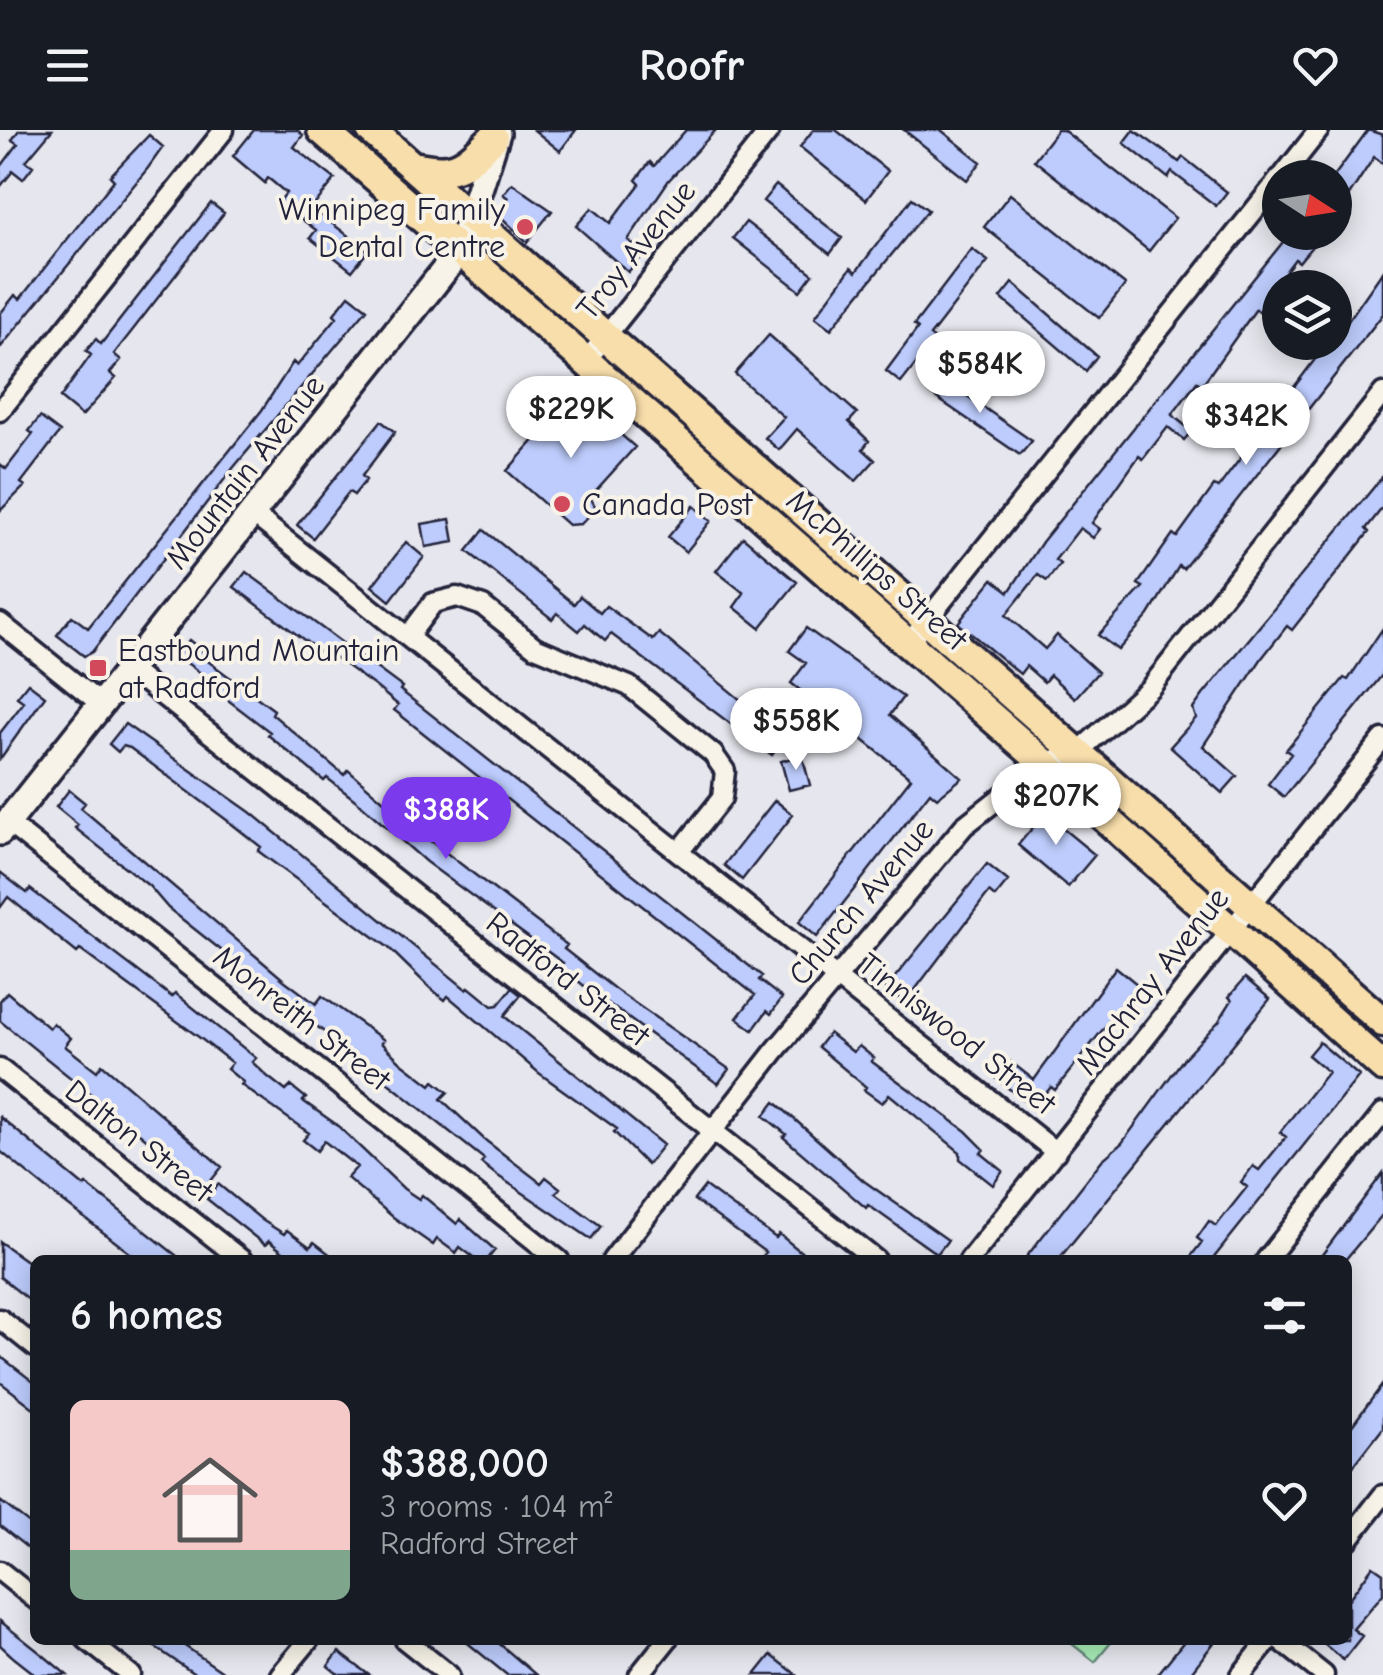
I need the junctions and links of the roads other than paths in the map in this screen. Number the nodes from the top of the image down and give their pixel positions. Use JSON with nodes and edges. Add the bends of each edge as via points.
{"nodes":[{"id":1,"x":224,"y":130,"type":"edge"},
{"id":2,"x":322,"y":130,"type":"edge"},
{"id":3,"x":370,"y":130,"type":"edge"},
{"id":4,"x":770,"y":130,"type":"edge"},
{"id":5,"x":1318,"y":130,"type":"edge"},
{"id":6,"x":496,"y":134,"type":"edge"},
{"id":7,"x":1294,"y":160,"type":"edge"},
{"id":8,"x":409,"y":165,"type":"junction"},
{"id":9,"x":1262,"y":200,"type":"edge"},
{"id":10,"x":470,"y":218,"type":"junction"},
{"id":11,"x":459,"y":252,"type":"junction"},
{"id":12,"x":606,"y":337,"type":"junction"},
{"id":13,"x":586,"y":360,"type":"junction"},
{"id":14,"x":1383,"y":393,"type":"edge"},
{"id":15,"x":0,"y":411,"type":"edge"},
{"id":16,"x":254,"y":515,"type":"junction"},
{"id":17,"x":927,"y":619,"type":"junction"},
{"id":18,"x":0,"y":623,"type":"edge"},
{"id":19,"x":409,"y":636,"type":"junction"},
{"id":20,"x":908,"y":644,"type":"junction"},
{"id":21,"x":130,"y":670,"type":"junction"},
{"id":22,"x":102,"y":705,"type":"junction"},
{"id":23,"x":1383,"y":740,"type":"edge"},
{"id":24,"x":1078,"y":752,"type":"junction"},
{"id":25,"x":1044,"y":762,"type":"junction"},
{"id":26,"x":4,"y":827,"type":"edge"},
{"id":27,"x":679,"y":852,"type":"junction"},
{"id":28,"x":1250,"y":905,"type":"junction"},
{"id":29,"x":1232,"y":928,"type":"junction"},
{"id":30,"x":836,"y":977,"type":"junction"},
{"id":31,"x":1383,"y":1022,"type":"edge"},
{"id":32,"x":1383,"y":1067,"type":"edge"},
{"id":33,"x":0,"y":1068,"type":"edge"},
{"id":34,"x":1383,"y":1113,"type":"edge"},
{"id":35,"x":712,"y":1131,"type":"junction"},
{"id":36,"x":1056,"y":1152,"type":"junction"},
{"id":37,"x":236,"y":1255,"type":"edge"},
{"id":38,"x":553,"y":1255,"type":"edge"},
{"id":39,"x":616,"y":1255,"type":"edge"},
{"id":40,"x":870,"y":1255,"type":"edge"},
{"id":41,"x":973,"y":1255,"type":"edge"},
{"id":42,"x":1270,"y":1255,"type":"edge"},
{"id":43,"x":0,"y":1319,"type":"edge"},
{"id":44,"x":30,"y":1343,"type":"edge"},
{"id":45,"x":1383,"y":1494,"type":"edge"},
{"id":46,"x":1352,"y":1535,"type":"edge"},
{"id":47,"x":0,"y":1571,"type":"edge"},
{"id":48,"x":30,"y":1594,"type":"edge"},
{"id":49,"x":93,"y":1645,"type":"edge"},
{"id":50,"x":305,"y":1645,"type":"edge"},
{"id":51,"x":411,"y":1645,"type":"edge"},
{"id":52,"x":663,"y":1645,"type":"edge"},
{"id":53,"x":1265,"y":1645,"type":"edge"},
{"id":54,"x":1286,"y":1645,"type":"edge"},
{"id":55,"x":132,"y":1675,"type":"edge"},
{"id":56,"x":280,"y":1675,"type":"edge"},
{"id":57,"x":448,"y":1675,"type":"edge"},
{"id":58,"x":639,"y":1675,"type":"edge"},
{"id":59,"x":1241,"y":1675,"type":"edge"},
{"id":60,"x":1324,"y":1675,"type":"edge"}],
"edges":[{"from":1,"to":15,"type":"street"},
{"from":2,"to":11,"type":"main road","name":"McPhillips Street"},
{"from":3,"to":8,"type":"main road","name":"McPhillips Street"},
{"from":4,"to":12,"type":"street","name":"Troy Avenue"},
{"from":5,"to":7,"type":"street"},
{"from":6,"to":8,"type":"main road","via":[[467,164],[445,172]]},
{"from":6,"to":10,"type":"main road","name":"Mountain Avenue"},
{"from":8,"to":10,"type":"main road","name":"McPhillips Street"},
{"from":9,"to":17,"type":"street"},
{"from":10,"to":11,"type":"main road","name":"Mountain Avenue"},
{"from":10,"to":12,"type":"main road","name":"McPhillips Street"},
{"from":11,"to":13,"type":"main road","name":"McPhillips Street"},
{"from":11,"to":16,"type":"main road","name":"Mountain Avenue"},
{"from":12,"to":13,"type":"street","name":"Troy Avenue"},
{"from":12,"to":17,"type":"main road","name":"McPhillips Street"},
{"from":13,"to":20,"type":"main road","name":"McPhillips Street"},
{"from":14,"to":24,"type":"street","name":"Church Avenue","via":[[1150,688]]},
{"from":16,"to":19,"type":"street","name":"Tinniswood Street"},
{"from":16,"to":21,"type":"main road","name":"Mountain Avenue"},
{"from":17,"to":20,"type":"street"},
{"from":17,"to":24,"type":"main road","name":"McPhillips Street"},
{"from":18,"to":22,"type":"street"},
{"from":19,"to":27,"type":"street","name":"Tinniswood Street"},
{"from":19,"to":27,"type":"street","via":[[434,603],[457,596],[482,606],[534,647],[630,686],[725,771],[722,798]]},
{"from":20,"to":25,"type":"main road","name":"McPhillips Street"},
{"from":21,"to":22,"type":"main road","name":"Mountain Avenue"},
{"from":21,"to":35,"type":"street","name":"Radford Street"},
{"from":22,"to":26,"type":"main road","name":"Mountain Avenue"},
{"from":23,"to":28,"type":"street","name":"Machray Avenue"},
{"from":24,"to":25,"type":"street","name":"Church Avenue"},
{"from":24,"to":28,"type":"main road","name":"McPhillips Street"},
{"from":25,"to":29,"type":"main road","name":"McPhillips Street"},
{"from":25,"to":30,"type":"street","name":"Church Avenue","via":[[964,826]]},
{"from":26,"to":38,"type":"street","name":"Monreith Street"},
{"from":27,"to":30,"type":"street","name":"Tinniswood Street"},
{"from":28,"to":29,"type":"street","name":"Machray Avenue"},
{"from":28,"to":31,"type":"main road","name":"McPhillips Street"},
{"from":29,"to":32,"type":"main road","name":"McPhillips Street"},
{"from":29,"to":36,"type":"street","name":"Machray Avenue"},
{"from":30,"to":35,"type":"street","name":"Church Avenue"},
{"from":30,"to":36,"type":"street","name":"Tinniswood Street"},
{"from":33,"to":37,"type":"street","name":"Dalton Street"},
{"from":34,"to":42,"type":"street"},
{"from":35,"to":39,"type":"street","name":"Church Avenue"},
{"from":35,"to":40,"type":"street","name":"Radford Street"},
{"from":36,"to":41,"type":"street","name":"Machray Avenue"},
{"from":43,"to":44,"type":"street"},
{"from":45,"to":46,"type":"street"},
{"from":47,"to":48,"type":"street"},
{"from":49,"to":55,"type":"street"},
{"from":50,"to":56,"type":"street"},
{"from":51,"to":57,"type":"street"},
{"from":52,"to":58,"type":"street"},
{"from":53,"to":59,"type":"street"},
{"from":54,"to":60,"type":"street"}]}
